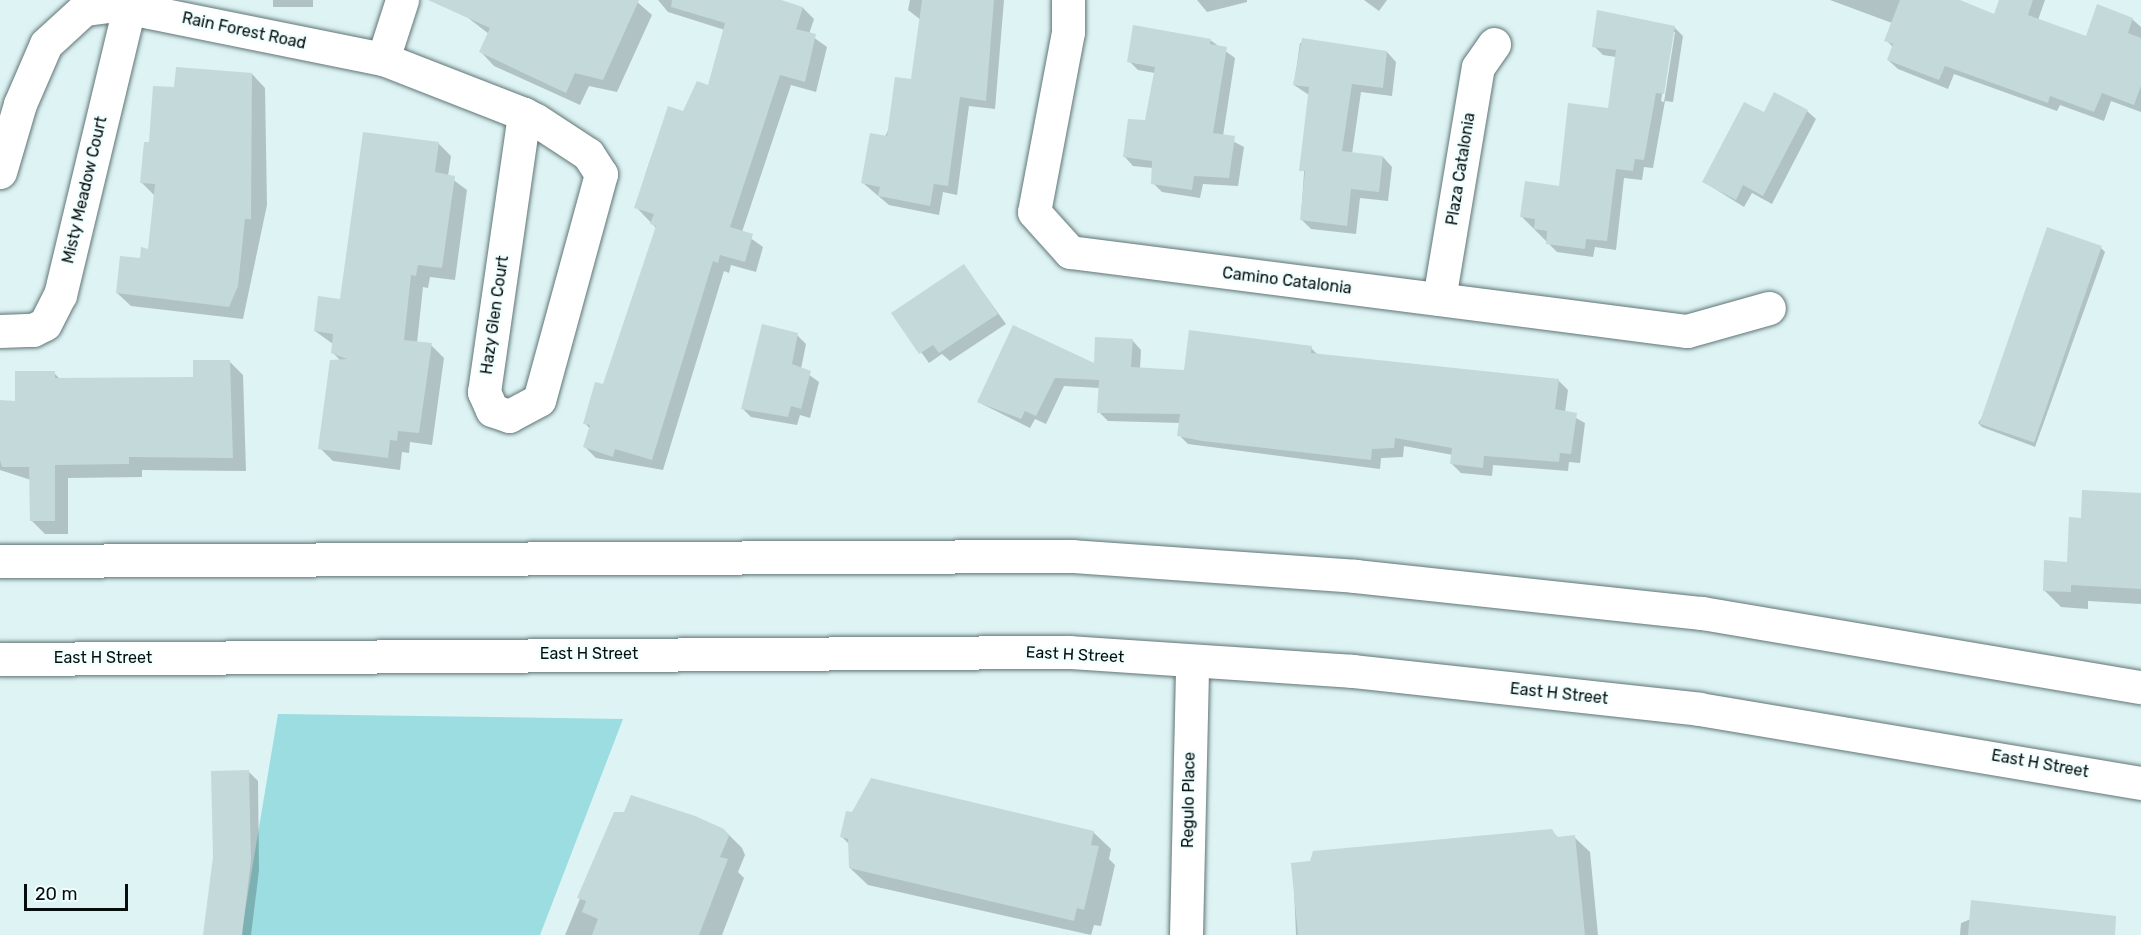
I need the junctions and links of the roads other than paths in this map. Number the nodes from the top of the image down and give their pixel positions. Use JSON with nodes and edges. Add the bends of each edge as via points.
{"nodes":[{"id":1,"x":402,"y":0,"type":"edge"},
{"id":2,"x":1068,"y":0,"type":"edge"},
{"id":3,"x":129,"y":7,"type":"junction"},
{"id":4,"x":1494,"y":44,"type":"dead end"},
{"id":5,"x":383,"y":59,"type":"junction"},
{"id":6,"x":524,"y":114,"type":"junction"},
{"id":7,"x":0,"y":172,"type":"edge"},
{"id":8,"x":601,"y":174,"type":"joint"},
{"id":9,"x":1439,"y":299,"type":"junction"},
{"id":10,"x":1769,"y":308,"type":"dead end"},
{"id":11,"x":0,"y":331,"type":"edge"},
{"id":12,"x":0,"y":561,"type":"edge"},
{"id":13,"x":0,"y":659,"type":"edge"},
{"id":14,"x":1192,"y":664,"type":"junction"},
{"id":15,"x":2141,"y":687,"type":"edge"},
{"id":16,"x":2141,"y":783,"type":"edge"},
{"id":17,"x":1186,"y":935,"type":"edge"}],
"edges":[{"from":1,"to":5,"type":"main road"},
{"from":2,"to":9,"type":"main road","name":"Camino Catalonia","via":[[1068,32],[1034,212],[1070,252]]},
{"from":3,"to":5,"type":"main road","name":"Rain Forest Road"},
{"from":3,"to":7,"type":"main road","name":"Rain Forest Road","via":[[84,9],[46,44],[20,104]]},
{"from":3,"to":11,"type":"main road","name":"Misty Meadow Court","via":[[60,295],[45,324],[12,333]]},
{"from":4,"to":9,"type":"main road","name":"Plaza Catalonia","via":[[1478,66]]},
{"from":5,"to":6,"type":"main road","name":"Rain Forest Road"},
{"from":6,"to":8,"type":"main road","name":"Rain Forest Road","via":[[588,154]]},
{"from":6,"to":8,"type":"main road","name":"Hazy Glen Court","via":[[484,392],[492,410],[509,416],[525,412],[539,400]]},
{"from":9,"to":10,"type":"main road","name":"Camino Catalonia","via":[[1687,331]]},
{"from":12,"to":15,"type":"main road","via":[[1072,556],[1355,576],[1702,613]]},
{"from":13,"to":14,"type":"main road","name":"East H Street","via":[[1069,652]]},
{"from":14,"to":16,"type":"main road","name":"East H Street","via":[[1352,671],[1699,709]]},
{"from":14,"to":17,"type":"main road","name":"Regulo Place"}]}
